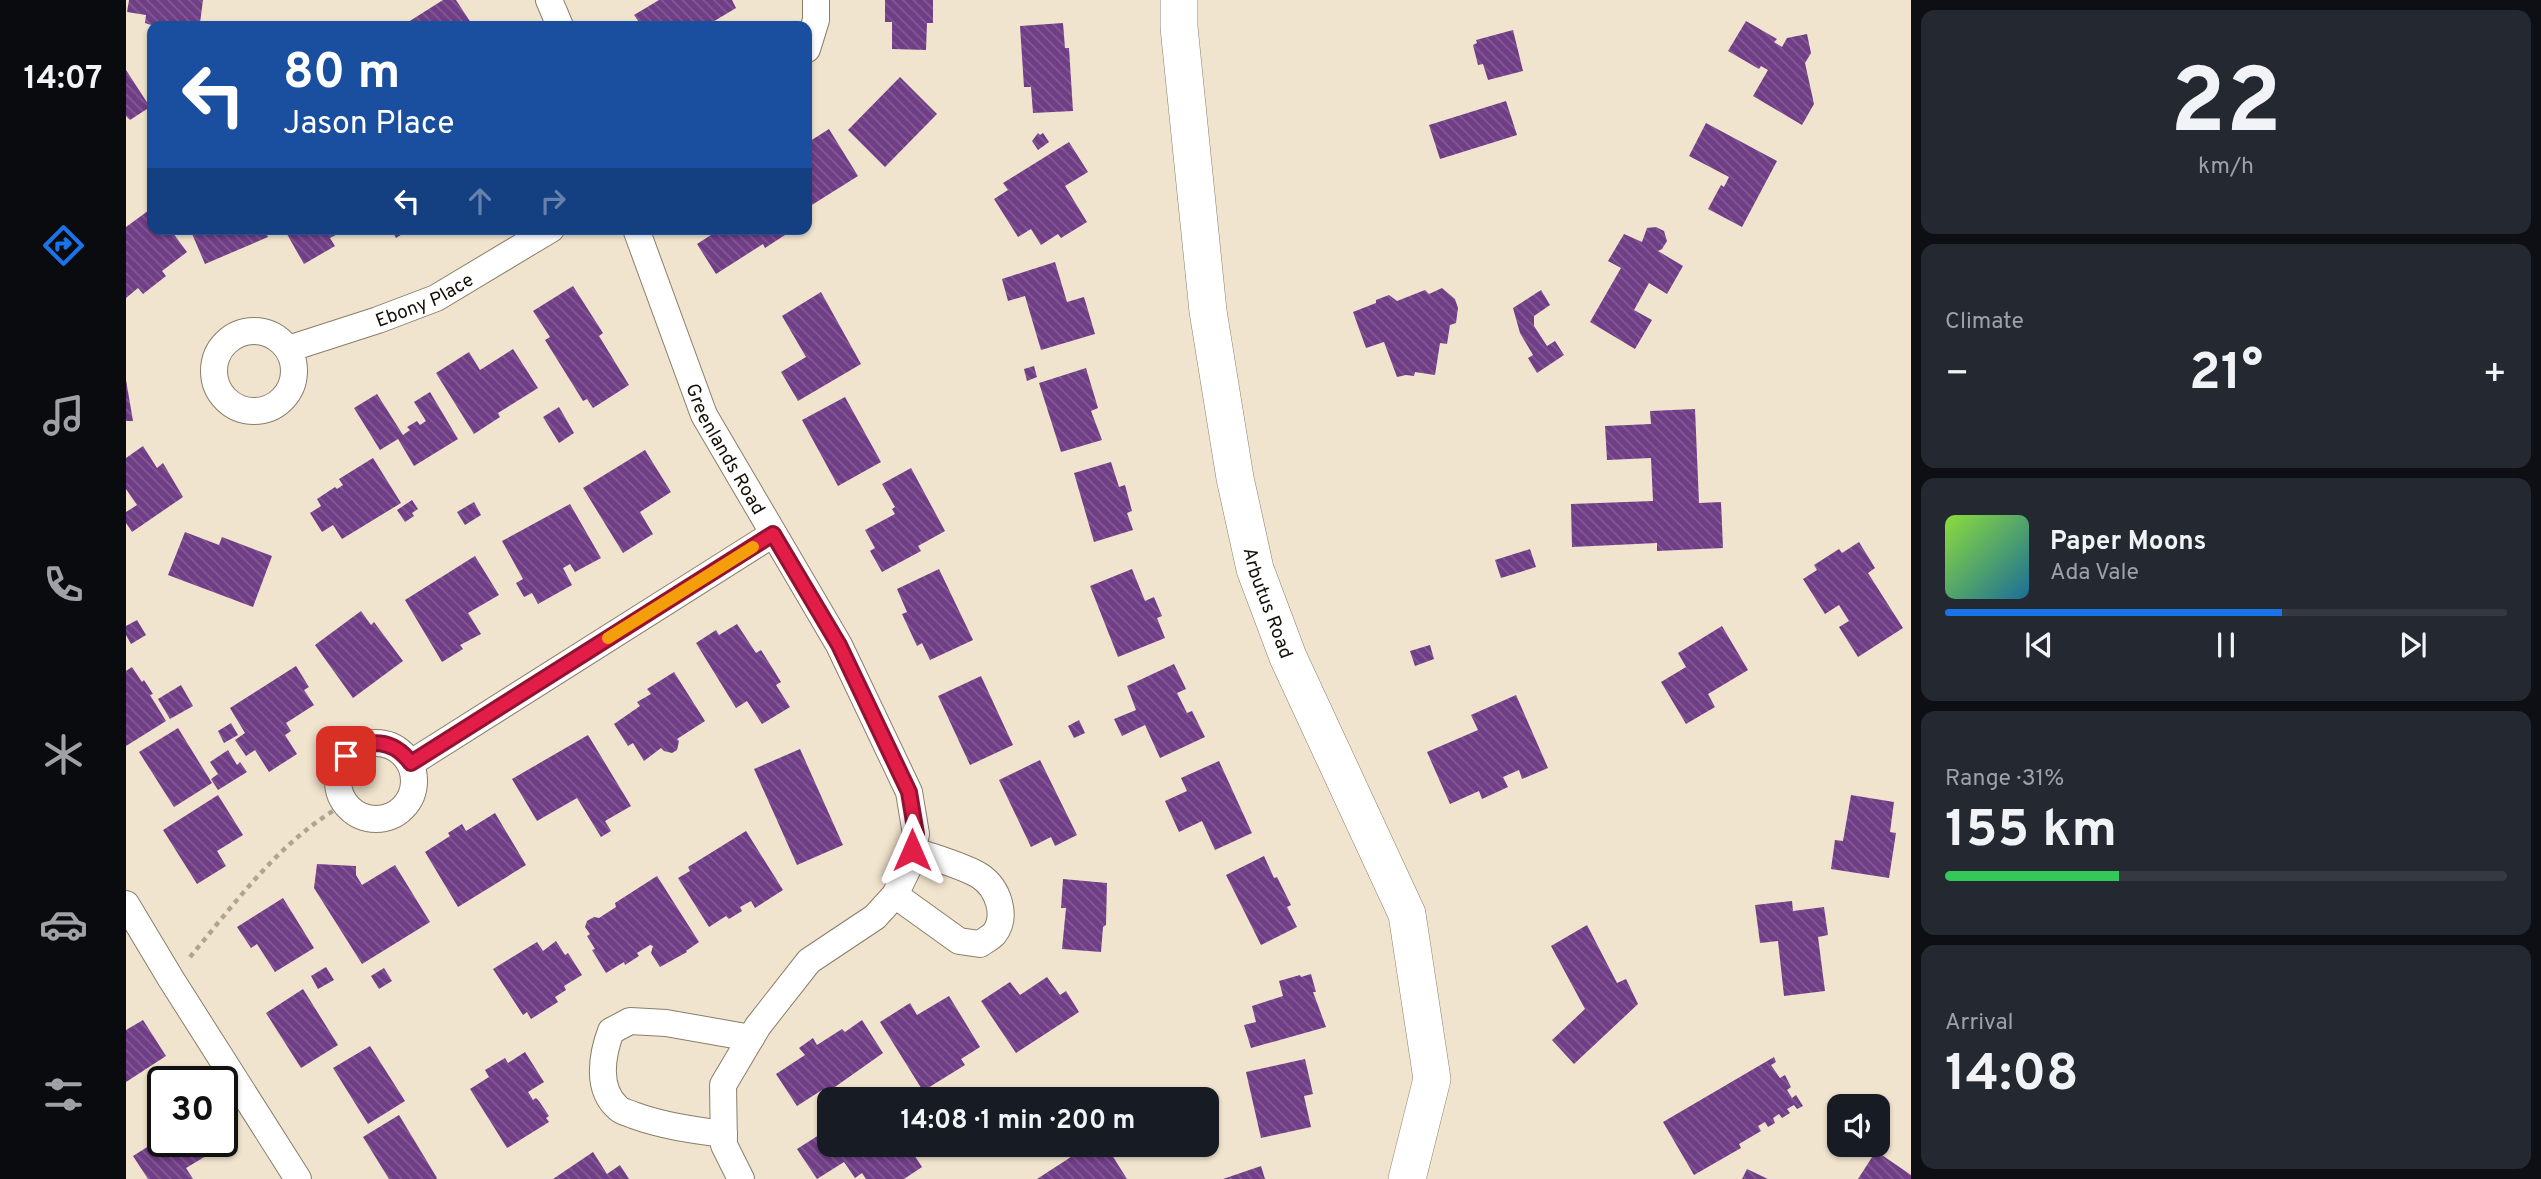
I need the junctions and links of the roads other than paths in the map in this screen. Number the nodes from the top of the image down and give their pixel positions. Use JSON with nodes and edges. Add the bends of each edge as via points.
{"nodes":[{"id":1,"x":549,"y":0,"type":"edge"},
{"id":2,"x":817,"y":0,"type":"edge"},
{"id":3,"x":1179,"y":0,"type":"edge"},
{"id":4,"x":558,"y":21,"type":"edge"},
{"id":5,"x":812,"y":33,"type":"edge"},
{"id":6,"x":541,"y":235,"type":"edge"},
{"id":7,"x":638,"y":235,"type":"edge"},
{"id":8,"x":288,"y":349,"type":"dead end"},
{"id":9,"x":773,"y":534,"type":"junction"},
{"id":10,"x":411,"y":763,"type":"junction"},
{"id":11,"x":912,"y":850,"type":"junction"},
{"id":12,"x":895,"y":895,"type":"junction"},
{"id":13,"x":126,"y":904,"type":"edge"},
{"id":14,"x":136,"y":942,"type":"edge"},
{"id":15,"x":751,"y":1038,"type":"junction"},
{"id":16,"x":724,"y":1134,"type":"junction"},
{"id":17,"x":298,"y":1179,"type":"edge"},
{"id":18,"x":741,"y":1179,"type":"edge"},
{"id":19,"x":1407,"y":1179,"type":"edge"}],
"edges":[{"from":1,"to":4,"type":"street"},
{"from":2,"to":5,"type":"street"},
{"from":3,"to":19,"type":"main road","name":"Arbutus Road","via":[[1208,311],[1255,569],[1288,657],[1407,914],[1432,1079]]},
{"from":6,"to":8,"type":"street","name":"Ebony Place","via":[[436,298]]},
{"from":7,"to":9,"type":"street","name":"Greenlands Road","via":[[704,415]]},
{"from":9,"to":10,"type":"street"},
{"from":9,"to":11,"type":"street","name":"Greenlands Road","via":[[839,645],[909,792],[916,834]]},
{"from":10,"to":10,"type":"street","via":[[415,788],[402,810],[391,817],[379,820],[354,813],[339,793],[340,767],[346,756],[367,743],[380,742],[403,752]]},
{"from":11,"to":12,"type":"street","name":"Greenlands Road"},
{"from":11,"to":12,"type":"street","via":[[980,876],[993,888],[1001,918],[994,934],[980,944],[959,941]]},
{"from":12,"to":15,"type":"street","name":"Greenlands Road","via":[[875,917],[809,961]]},
{"from":13,"to":14,"type":"street"},
{"from":14,"to":17,"type":"street","via":[[171,979]]},
{"from":15,"to":16,"type":"street","name":"Greenlands Road","via":[[723,1085]]},
{"from":15,"to":16,"type":"street","via":[[630,1021],[611,1031],[604,1048],[605,1090],[619,1109],[659,1125]]},
{"from":16,"to":18,"type":"street","name":"Greenlands Road","via":[[724,1145]]}]}
